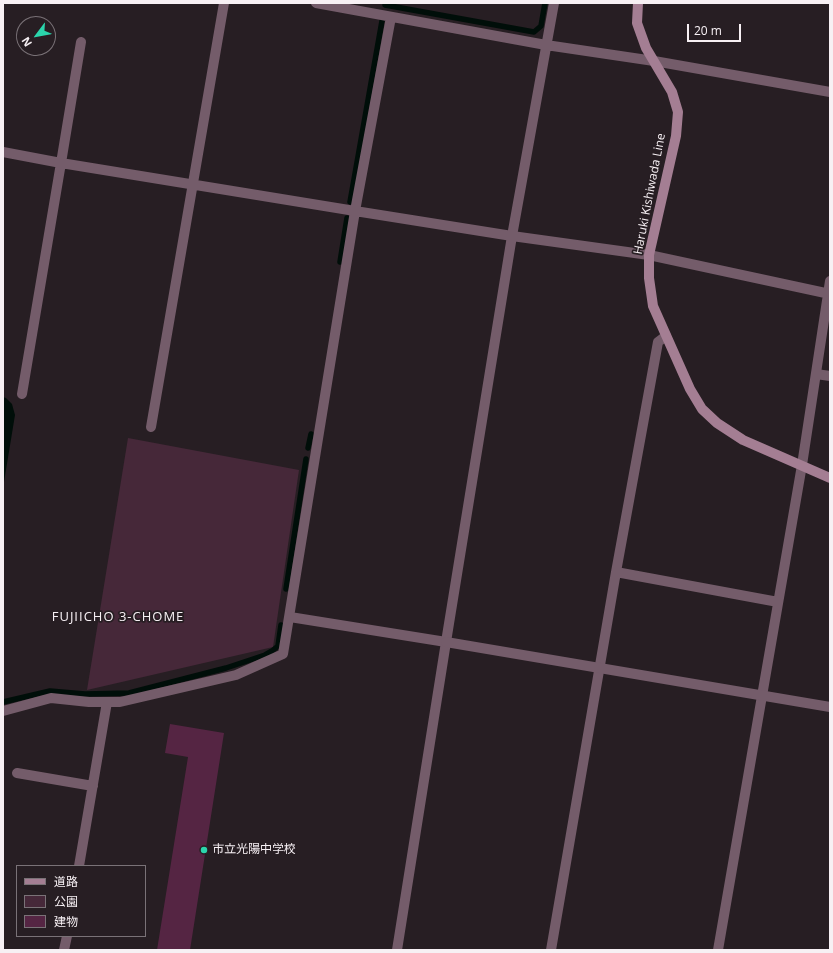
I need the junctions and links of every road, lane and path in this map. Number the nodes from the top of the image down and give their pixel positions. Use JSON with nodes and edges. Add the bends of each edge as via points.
{"nodes":[{"id":1,"x":224,"y":3,"type":"edge"},
{"id":2,"x":316,"y":3,"type":"edge"},
{"id":3,"x":554,"y":3,"type":"edge"},
{"id":4,"x":638,"y":3,"type":"edge"},
{"id":5,"x":390,"y":17,"type":"junction"},
{"id":6,"x":81,"y":42,"type":"dead end"},
{"id":7,"x":546,"y":45,"type":"junction"},
{"id":8,"x":654,"y":61,"type":"junction"},
{"id":9,"x":830,"y":92,"type":"edge"},
{"id":10,"x":3,"y":152,"type":"edge"},
{"id":11,"x":61,"y":163,"type":"junction"},
{"id":12,"x":193,"y":184,"type":"junction"},
{"id":13,"x":355,"y":211,"type":"junction"},
{"id":14,"x":512,"y":236,"type":"junction"},
{"id":15,"x":649,"y":255,"type":"junction"},
{"id":16,"x":830,"y":281,"type":"edge"},
{"id":17,"x":829,"y":294,"type":"edge"},
{"id":18,"x":666,"y":336,"type":"junction"},
{"id":19,"x":816,"y":374,"type":"junction"},
{"id":20,"x":830,"y":376,"type":"edge"},
{"id":21,"x":22,"y":394,"type":"dead end"},
{"id":22,"x":151,"y":427,"type":"dead end"},
{"id":23,"x":802,"y":465,"type":"junction"},
{"id":24,"x":830,"y":478,"type":"edge"},
{"id":25,"x":616,"y":572,"type":"junction"},
{"id":26,"x":778,"y":602,"type":"junction"},
{"id":27,"x":290,"y":617,"type":"junction"},
{"id":28,"x":446,"y":642,"type":"junction"},
{"id":29,"x":599,"y":668,"type":"junction"},
{"id":30,"x":761,"y":696,"type":"junction"},
{"id":31,"x":107,"y":702,"type":"junction"},
{"id":32,"x":830,"y":707,"type":"edge"},
{"id":33,"x":3,"y":710,"type":"edge"},
{"id":34,"x":17,"y":773,"type":"dead end"},
{"id":35,"x":93,"y":786,"type":"junction"},
{"id":36,"x":79,"y":865,"type":"edge"},
{"id":37,"x":67,"y":937,"type":"edge"},
{"id":38,"x":64,"y":950,"type":"edge"},
{"id":39,"x":398,"y":950,"type":"edge"},
{"id":40,"x":551,"y":950,"type":"edge"},
{"id":41,"x":718,"y":950,"type":"edge"}],
"edges":[{"from":1,"to":12,"type":"street"},
{"from":2,"to":5,"type":"street"},
{"from":3,"to":7,"type":"street"},
{"from":4,"to":8,"type":"main road","name":"Haruki Kishiwada Line","via":[[637,23]]},
{"from":5,"to":7,"type":"street"},
{"from":5,"to":13,"type":"street"},
{"from":6,"to":11,"type":"street"},
{"from":7,"to":8,"type":"street"},
{"from":7,"to":14,"type":"street"},
{"from":8,"to":9,"type":"street"},
{"from":8,"to":15,"type":"main road","name":"Haruki Kishiwada Line","via":[[672,92],[678,112],[676,136]]},
{"from":10,"to":11,"type":"street"},
{"from":11,"to":12,"type":"street"},
{"from":11,"to":21,"type":"street"},
{"from":12,"to":13,"type":"street"},
{"from":12,"to":22,"type":"street"},
{"from":13,"to":14,"type":"street"},
{"from":13,"to":27,"type":"street"},
{"from":14,"to":15,"type":"street"},
{"from":14,"to":28,"type":"street"},
{"from":15,"to":17,"type":"street"},
{"from":15,"to":18,"type":"main road","name":"Haruki Kishiwada Line","via":[[653,306]]},
{"from":16,"to":17,"type":"street"},
{"from":17,"to":19,"type":"street"},
{"from":18,"to":23,"type":"main road","name":"Haruki Kishiwada Line","via":[[702,409],[717,423],[743,440]]},
{"from":18,"to":25,"type":"street","via":[[658,342]]},
{"from":19,"to":20,"type":"street"},
{"from":19,"to":23,"type":"street"},
{"from":23,"to":24,"type":"main road","name":"Haruki Kishiwada Line"},
{"from":23,"to":26,"type":"street"},
{"from":25,"to":26,"type":"street"},
{"from":25,"to":29,"type":"street"},
{"from":26,"to":30,"type":"street"},
{"from":27,"to":28,"type":"street"},
{"from":27,"to":31,"type":"street","via":[[283,654],[236,675],[120,702]]},
{"from":28,"to":29,"type":"street"},
{"from":28,"to":39,"type":"street"},
{"from":29,"to":30,"type":"street"},
{"from":29,"to":40,"type":"street"},
{"from":30,"to":32,"type":"street"},
{"from":30,"to":41,"type":"street"},
{"from":31,"to":33,"type":"street","via":[[51,698]]},
{"from":31,"to":35,"type":"street"},
{"from":34,"to":35,"type":"street"},
{"from":35,"to":36,"type":"street"},
{"from":37,"to":38,"type":"street"}]}
